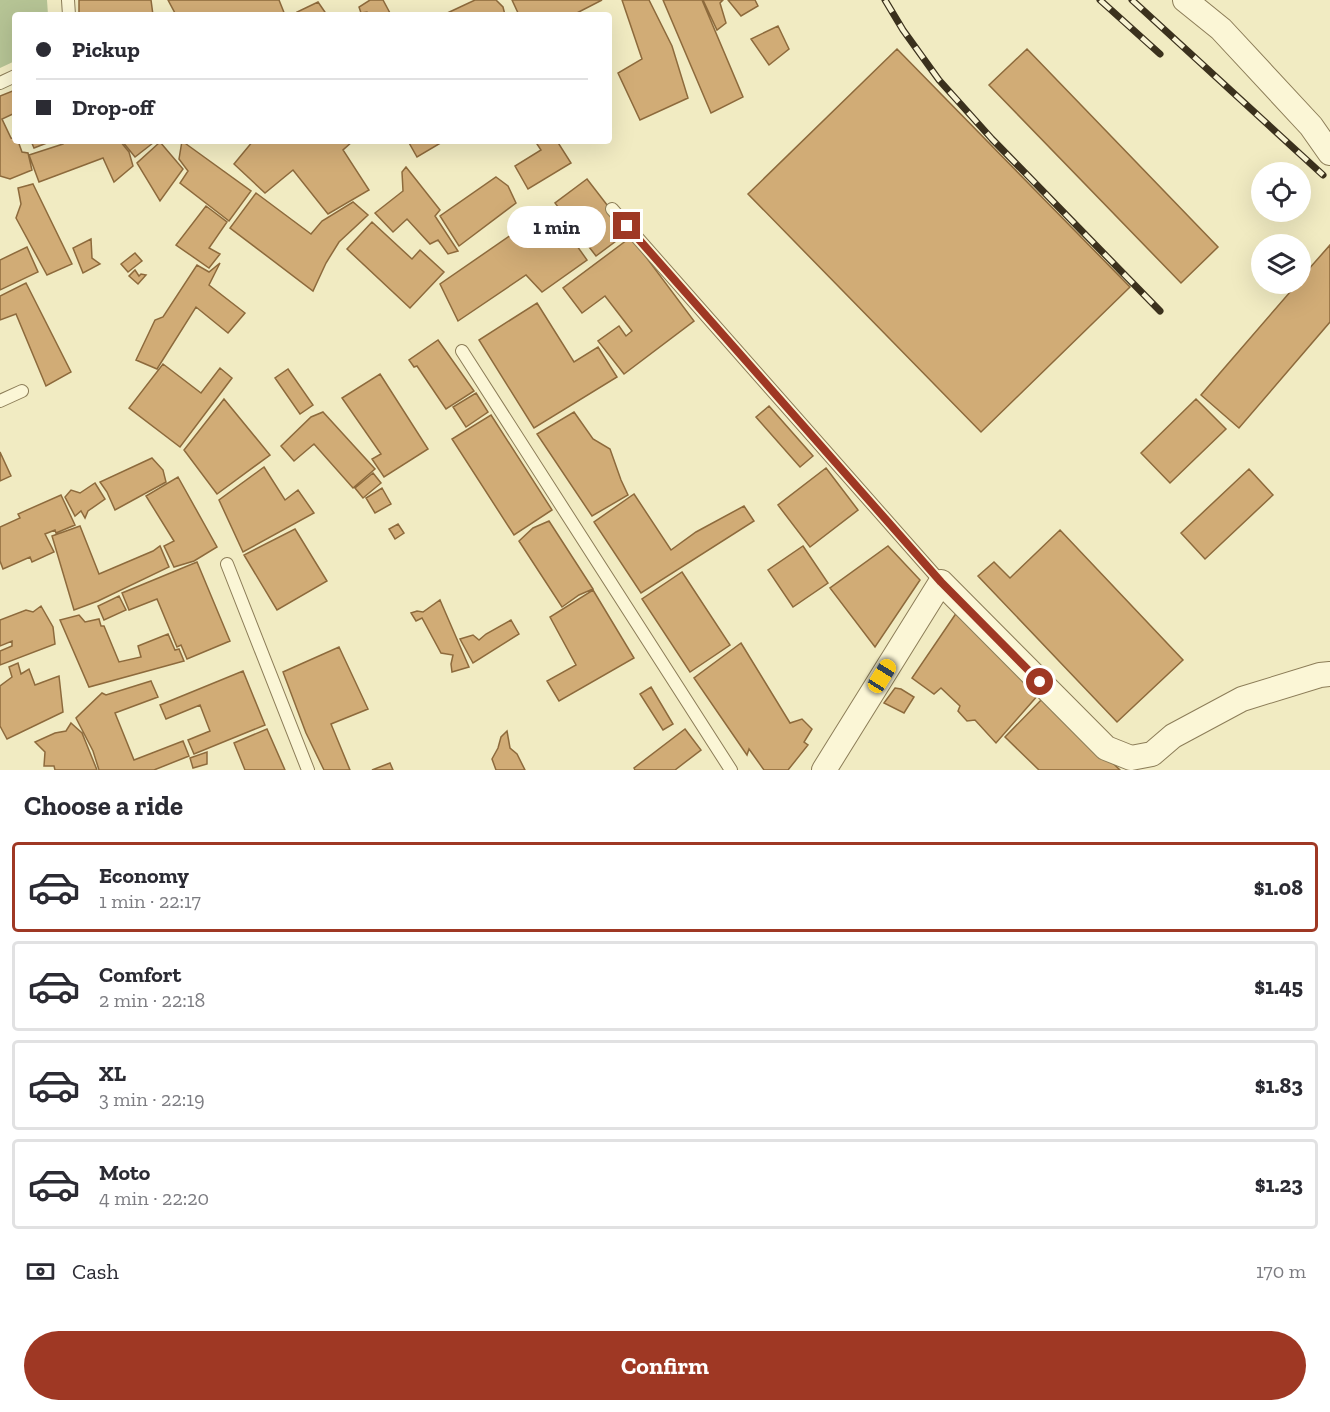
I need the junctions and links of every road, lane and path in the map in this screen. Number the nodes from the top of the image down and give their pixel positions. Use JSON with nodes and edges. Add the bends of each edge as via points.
{"nodes":[{"id":1,"x":1185,"y":0,"type":"edge"},
{"id":2,"x":1330,"y":153,"type":"edge"},
{"id":3,"x":612,"y":209,"type":"dead end"},
{"id":4,"x":462,"y":351,"type":"dead end"},
{"id":5,"x":22,"y":391,"type":"dead end"},
{"id":6,"x":0,"y":401,"type":"edge"},
{"id":7,"x":227,"y":564,"type":"dead end"},
{"id":8,"x":941,"y":582,"type":"junction"},
{"id":9,"x":1330,"y":674,"type":"edge"},
{"id":10,"x":308,"y":770,"type":"edge"},
{"id":11,"x":731,"y":770,"type":"edge"},
{"id":12,"x":824,"y":770,"type":"edge"}],
"edges":[{"from":1,"to":2,"type":"street","via":[[1221,29],[1311,126]]},
{"from":3,"to":8,"type":"lane"},
{"from":4,"to":11,"type":"lane"},
{"from":5,"to":6,"type":"lane"},
{"from":7,"to":10,"type":"lane"},
{"from":8,"to":9,"type":"street","via":[[1106,748],[1131,758],[1152,754],[1173,736],[1242,699]]},
{"from":8,"to":12,"type":"street"}]}
